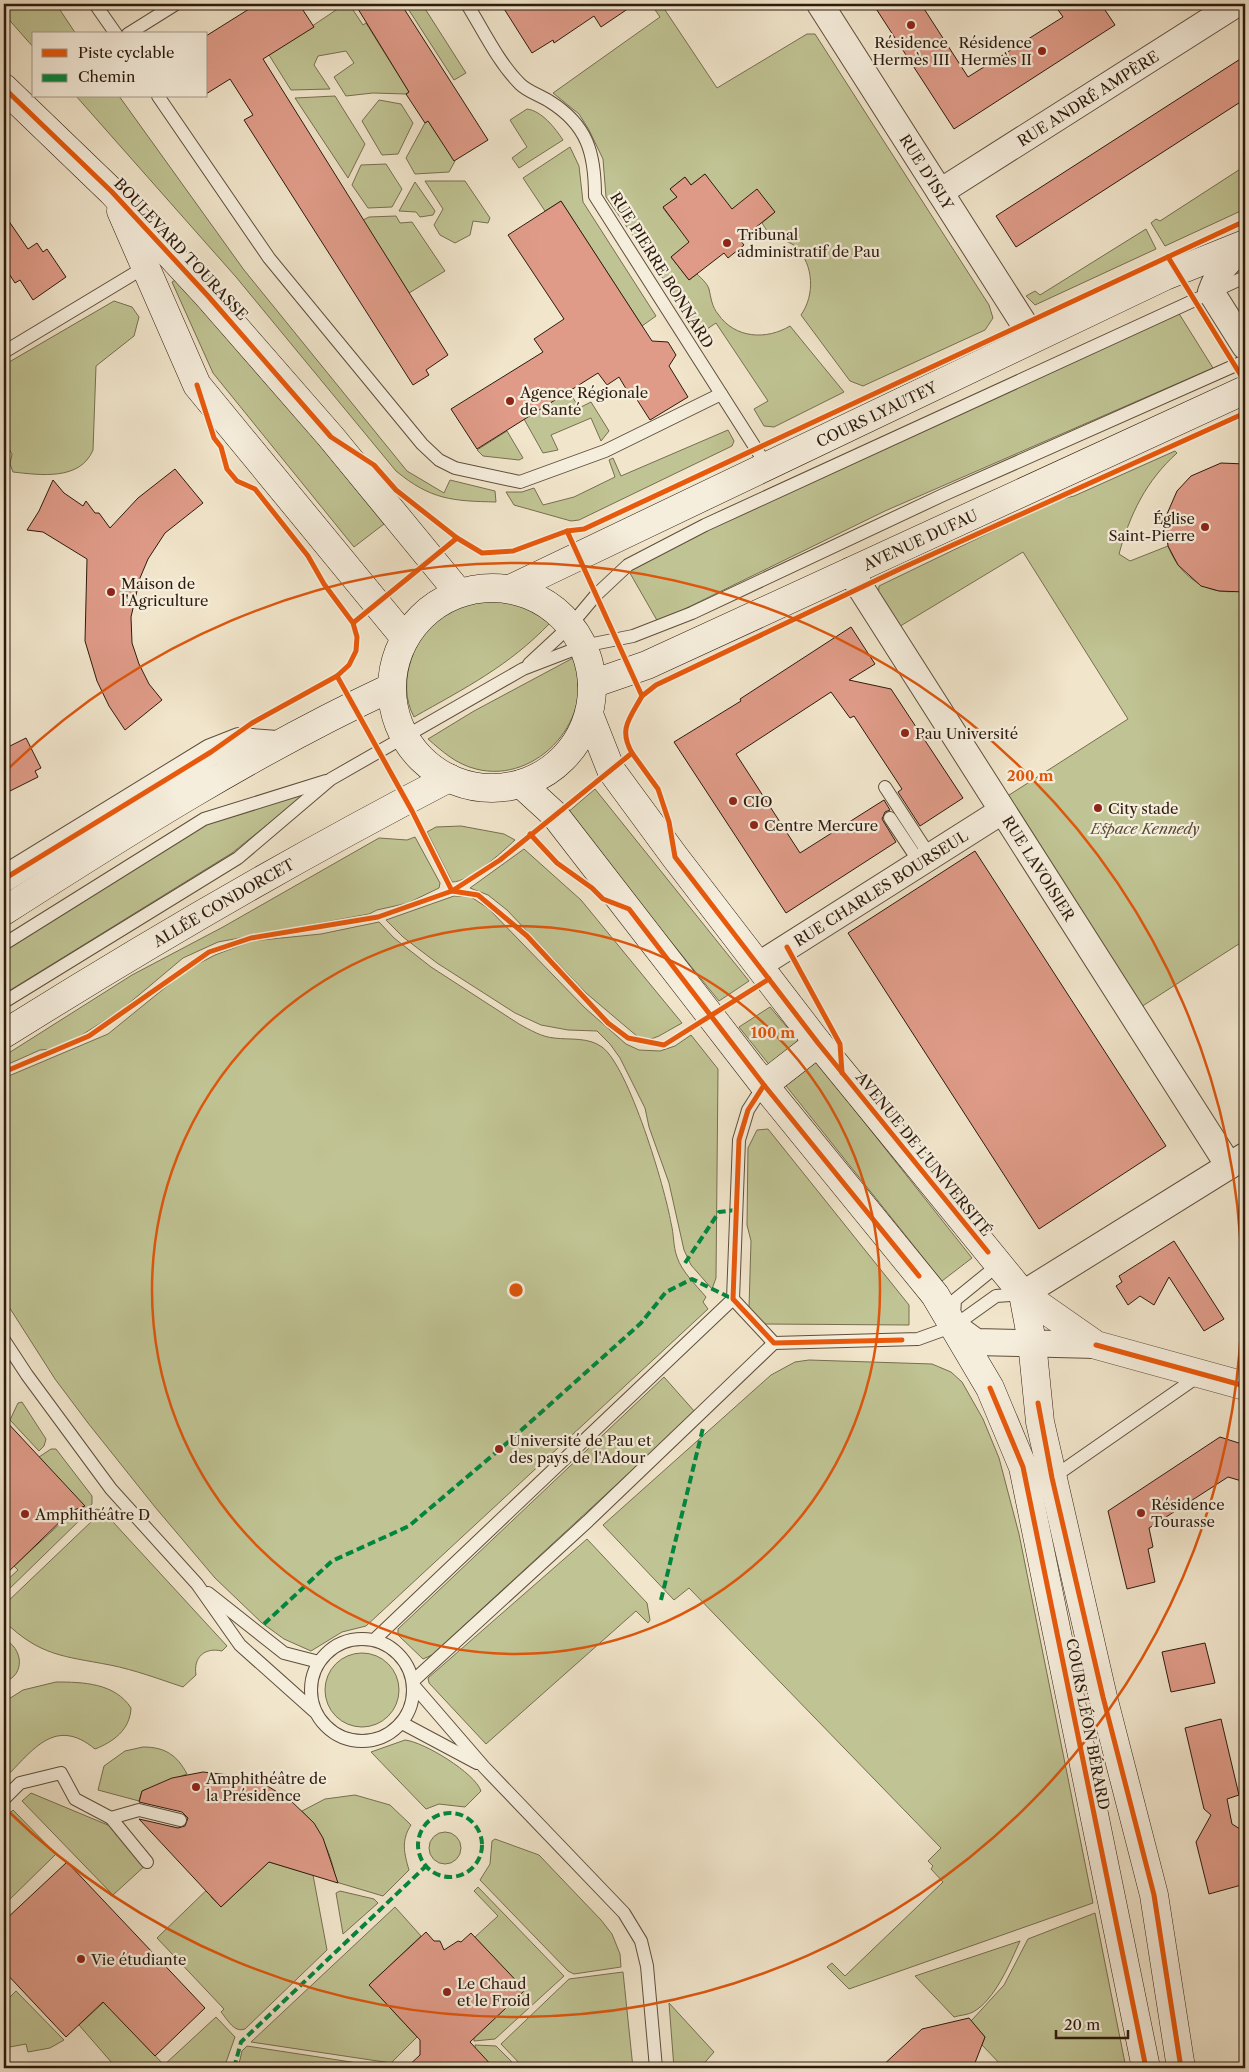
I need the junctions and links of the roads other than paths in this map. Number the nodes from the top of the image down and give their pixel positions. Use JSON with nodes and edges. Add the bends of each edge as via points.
{"nodes":[{"id":1,"x":96,"y":4,"type":"edge"},
{"id":2,"x":176,"y":4,"type":"edge"},
{"id":3,"x":467,"y":4,"type":"edge"},
{"id":4,"x":820,"y":4,"type":"edge"},
{"id":5,"x":1236,"y":4,"type":"edge"},
{"id":6,"x":115,"y":32,"type":"edge"},
{"id":7,"x":131,"y":32,"type":"edge"},
{"id":8,"x":7,"y":87,"type":"edge"},
{"id":9,"x":159,"y":98,"type":"edge"},
{"id":10,"x":112,"y":192,"type":"junction"},
{"id":11,"x":940,"y":192,"type":"junction"},
{"id":12,"x":1245,"y":245,"type":"edge"},
{"id":13,"x":145,"y":267,"type":"junction"},
{"id":14,"x":1245,"y":277,"type":"edge"},
{"id":15,"x":1211,"y":292,"type":"junction"},
{"id":16,"x":1033,"y":338,"type":"junction"},
{"id":17,"x":1245,"y":346,"type":"edge"},
{"id":18,"x":4,"y":352,"type":"edge"},
{"id":19,"x":1245,"y":360,"type":"edge"},
{"id":20,"x":1245,"y":390,"type":"edge"},
{"id":21,"x":722,"y":394,"type":"junction"},
{"id":22,"x":767,"y":466,"type":"junction"},
{"id":23,"x":850,"y":571,"type":"junction"},
{"id":24,"x":510,"y":589,"type":"junction"},
{"id":25,"x":459,"y":593,"type":"junction"},
{"id":26,"x":577,"y":636,"type":"junction"},
{"id":27,"x":405,"y":638,"type":"junction"},
{"id":28,"x":523,"y":669,"type":"junction"},
{"id":29,"x":592,"y":684,"type":"junction"},
{"id":30,"x":390,"y":688,"type":"junction"},
{"id":31,"x":589,"y":714,"type":"junction"},
{"id":32,"x":405,"y":736,"type":"junction"},
{"id":33,"x":277,"y":744,"type":"junction"},
{"id":34,"x":449,"y":778,"type":"junction"},
{"id":35,"x":331,"y":779,"type":"junction"},
{"id":36,"x":521,"y":784,"type":"junction"},
{"id":37,"x":885,"y":787,"type":"dead end"},
{"id":38,"x":1002,"y":811,"type":"junction"},
{"id":39,"x":890,"y":818,"type":"dead end"},
{"id":40,"x":925,"y":859,"type":"junction"},
{"id":41,"x":4,"y":879,"type":"edge"},
{"id":42,"x":4,"y":911,"type":"edge"},
{"id":43,"x":4,"y":944,"type":"edge"},
{"id":44,"x":759,"y":966,"type":"junction"},
{"id":45,"x":4,"y":1002,"type":"edge"},
{"id":46,"x":4,"y":1034,"type":"edge"},
{"id":47,"x":818,"y":1043,"type":"junction"},
{"id":48,"x":764,"y":1085,"type":"junction"},
{"id":49,"x":1237,"y":1161,"type":"edge"},
{"id":50,"x":998,"y":1265,"type":"junction"},
{"id":51,"x":1024,"y":1294,"type":"junction"},
{"id":52,"x":734,"y":1299,"type":"junction"},
{"id":53,"x":954,"y":1326,"type":"junction"},
{"id":54,"x":4,"y":1340,"type":"edge"},
{"id":55,"x":1032,"y":1342,"type":"junction"},
{"id":56,"x":774,"y":1343,"type":"junction"},
{"id":57,"x":1096,"y":1345,"type":"junction"},
{"id":58,"x":1201,"y":1374,"type":"junction"},
{"id":59,"x":1245,"y":1386,"type":"edge"},
{"id":60,"x":1052,"y":1478,"type":"junction"},
{"id":61,"x":197,"y":1584,"type":"junction"},
{"id":62,"x":374,"y":1640,"type":"junction"},
{"id":63,"x":319,"y":1662,"type":"junction"},
{"id":64,"x":414,"y":1683,"type":"junction"},
{"id":65,"x":314,"y":1711,"type":"junction"},
{"id":66,"x":402,"y":1723,"type":"junction"},
{"id":67,"x":484,"y":1767,"type":"junction"},
{"id":68,"x":4,"y":1799,"type":"edge"},
{"id":69,"x":111,"y":1818,"type":"junction"},
{"id":70,"x":180,"y":1820,"type":"dead end"},
{"id":71,"x":147,"y":1862,"type":"dead end"},
{"id":72,"x":656,"y":2068,"type":"edge"},
{"id":73,"x":1146,"y":2068,"type":"edge"},
{"id":74,"x":1181,"y":2068,"type":"edge"}],
"edges":[{"from":1,"to":6,"type":"lane"},
{"from":2,"to":7,"type":"lane"},
{"from":3,"to":21,"type":"lane","name":"RUE PIERRE BONNARD","via":[[521,86],[549,101],[584,134],[592,152],[596,196]]},
{"from":4,"to":11,"type":"street","name":"RUE D'ISLY"},
{"from":5,"to":11,"type":"street","name":"RUE ANDRÉ AMPÈRE"},
{"from":8,"to":10,"type":"main road","name":"BOULEVARD TOURASSE"},
{"from":9,"to":21,"type":"lane","via":[[269,258],[422,444],[439,460],[455,468],[520,482],[605,451]]},
{"from":10,"to":13,"type":"main road","name":"BOULEVARD TOURASSE"},
{"from":10,"to":25,"type":"main road","name":"BOULEVARD TOURASSE","via":[[331,436]]},
{"from":11,"to":16,"type":"street","name":"RUE D'ISLY"},
{"from":12,"to":15,"type":"street","via":[[1218,274]]},
{"from":12,"to":16,"type":"main road","name":"COURS LYAUTEY","via":[[1176,271]]},
{"from":13,"to":18,"type":"lane"},
{"from":13,"to":27,"type":"main road","name":"BOULEVARD TOURASSE","via":[[197,385]]},
{"from":14,"to":15,"type":"lane"},
{"from":15,"to":17,"type":"street"},
{"from":15,"to":26,"type":"lane","via":[[705,525],[628,565],[596,594]]},
{"from":16,"to":22,"type":"main road","name":"COURS LYAUTEY"},
{"from":19,"to":26,"type":"lane","via":[[943,495],[692,613],[633,636]]},
{"from":20,"to":23,"type":"main road","name":"AVENUE DUFAU"},
{"from":21,"to":22,"type":"lane","name":"RUE PIERRE BONNARD"},
{"from":22,"to":24,"type":"main road","name":"COURS LYAUTEY"},
{"from":23,"to":29,"type":"main road","name":"AVENUE DUFAU","via":[[647,665]]},
{"from":23,"to":38,"type":"street","name":"RUE LAVOISIER"},
{"from":24,"to":25,"type":"main road","via":[[484,588]]},
{"from":24,"to":26,"type":"main road","via":[[533,596],[554,609]]},
{"from":25,"to":27,"type":"main road","via":[[428,611]]},
{"from":26,"to":28,"type":"lane"},
{"from":26,"to":28,"type":"lane"},
{"from":26,"to":29,"type":"main road","via":[[589,664]]},
{"from":27,"to":30,"type":"main road"},
{"from":28,"to":32,"type":"lane"},
{"from":29,"to":31,"type":"main road"},
{"from":30,"to":32,"type":"main road"},
{"from":30,"to":33,"type":"main road"},
{"from":31,"to":36,"type":"main road","via":[[566,756],[552,768]]},
{"from":31,"to":44,"type":"main road","name":"AVENUE DE L'UNIVERSITÉ","via":[[611,770]]},
{"from":32,"to":34,"type":"main road","via":[[424,760]]},
{"from":32,"to":35,"type":"lane"},
{"from":33,"to":41,"type":"street","via":[[239,741],[210,752]]},
{"from":33,"to":42,"type":"main road","via":[[100,849]]},
{"from":34,"to":36,"type":"main road","via":[[484,787]]},
{"from":34,"to":46,"type":"main road","name":"ALLÉE CONDORCET","via":[[257,881]]},
{"from":35,"to":43,"type":"lane","via":[[204,819]]},
{"from":35,"to":45,"type":"lane","via":[[238,858]]},
{"from":36,"to":48,"type":"main road","via":[[555,815]]},
{"from":37,"to":40,"type":"lane"},
{"from":38,"to":40,"type":"street","name":"RUE CHARLES BOURSEUL"},
{"from":38,"to":49,"type":"street","name":"RUE LAVOISIER"},
{"from":39,"to":40,"type":"lane"},
{"from":40,"to":44,"type":"street","name":"RUE CHARLES BOURSEUL"},
{"from":44,"to":47,"type":"main road","name":"AVENUE DE L'UNIVERSITÉ"},
{"from":47,"to":48,"type":"main road"},
{"from":47,"to":50,"type":"main road","name":"AVENUE DE L'UNIVERSITÉ"},
{"from":48,"to":52,"type":"lane","via":[[748,1110],[739,1140]]},
{"from":48,"to":53,"type":"main road","via":[[935,1295]]},
{"from":49,"to":51,"type":"street"},
{"from":50,"to":51,"type":"main road","name":"AVENUE DE L'UNIVERSITÉ"},
{"from":50,"to":53,"type":"lane","via":[[955,1300]]},
{"from":51,"to":53,"type":"lane","via":[[996,1296]]},
{"from":51,"to":55,"type":"main road","name":"COURS LÉON BÉRARD"},
{"from":51,"to":57,"type":"main road","name":"AVENUE DE L'UNIVERSITÉ"},
{"from":52,"to":56,"type":"lane"},
{"from":52,"to":62,"type":"lane"},
{"from":53,"to":55,"type":"street","via":[[976,1342]]},
{"from":53,"to":56,"type":"lane","via":[[918,1339]]},
{"from":53,"to":73,"type":"main road","name":"COURS LÉON BÉRARD","via":[[990,1388],[1023,1467]]},
{"from":54,"to":61,"type":"lane","via":[[111,1489]]},
{"from":55,"to":57,"type":"street"},
{"from":55,"to":60,"type":"main road","name":"COURS LÉON BÉRARD","via":[[1040,1422]]},
{"from":56,"to":64,"type":"lane"},
{"from":57,"to":58,"type":"main road","name":"AVENUE DE L'UNIVERSITÉ"},
{"from":58,"to":59,"type":"main road","name":"AVENUE DE L'UNIVERSITÉ"},
{"from":58,"to":60,"type":"lane"},
{"from":60,"to":74,"type":"main road","name":"COURS LÉON BÉRARD","via":[[1154,1895]]},
{"from":61,"to":63,"type":"lane","via":[[284,1653]]},
{"from":61,"to":65,"type":"lane","via":[[240,1645]]},
{"from":62,"to":63,"type":"lane","via":[[342,1642]]},
{"from":62,"to":64,"type":"lane","via":[[400,1654]]},
{"from":63,"to":65,"type":"lane","via":[[312,1677],[310,1693]]},
{"from":64,"to":66,"type":"lane","via":[[413,1700]]},
{"from":64,"to":67,"type":"lane"},
{"from":65,"to":66,"type":"lane","via":[[337,1736],[354,1742],[372,1742],[389,1735]]},
{"from":66,"to":67,"type":"lane"},
{"from":67,"to":72,"type":"lane","via":[[624,1913],[641,1941],[648,1966]]},
{"from":68,"to":69,"type":"lane","via":[[20,1783],[61,1773],[75,1799]]},
{"from":69,"to":70,"type":"lane","via":[[139,1810]]},
{"from":69,"to":71,"type":"lane"}]}
